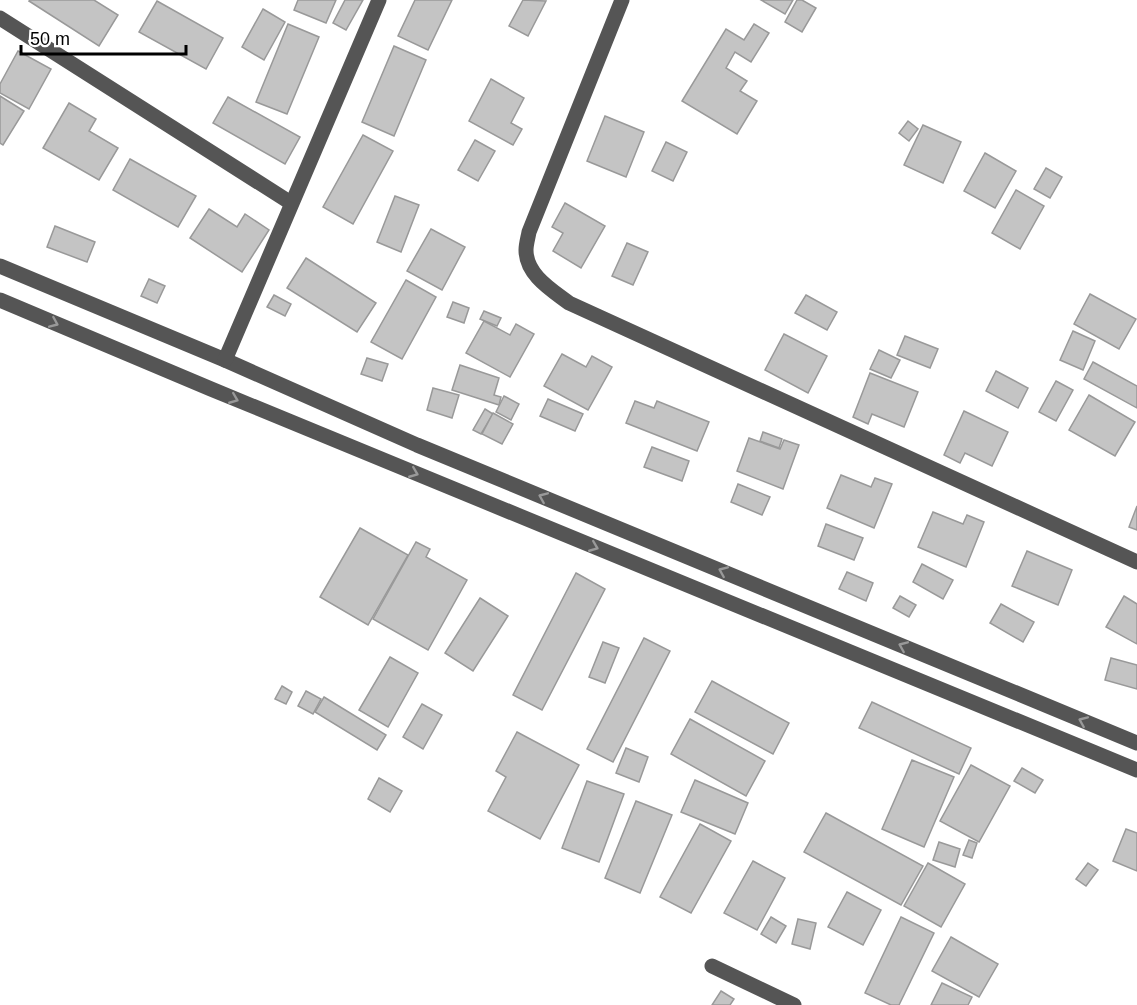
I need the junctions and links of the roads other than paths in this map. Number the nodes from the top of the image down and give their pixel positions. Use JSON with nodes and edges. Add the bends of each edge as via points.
{"nodes":[{"id":1,"x":379,"y":0,"type":"edge"},
{"id":2,"x":622,"y":0,"type":"edge"},
{"id":3,"x":0,"y":18,"type":"edge"},
{"id":4,"x":291,"y":203,"type":"junction"},
{"id":5,"x":0,"y":266,"type":"edge"},
{"id":6,"x":0,"y":300,"type":"edge"},
{"id":7,"x":225,"y":360,"type":"junction"},
{"id":8,"x":1137,"y":562,"type":"edge"},
{"id":9,"x":1137,"y":743,"type":"edge"},
{"id":10,"x":1137,"y":770,"type":"edge"},
{"id":11,"x":712,"y":966,"type":"dead end"},
{"id":12,"x":794,"y":1005,"type":"edge"}],
"edges":[{"from":1,"to":4,"type":"street"},
{"from":2,"to":8,"type":"street","via":[[529,232],[525,251],[530,270],[569,303]]},
{"from":3,"to":4,"type":"street"},
{"from":4,"to":7,"type":"street"},
{"from":5,"to":7,"type":"street"},
{"from":6,"to":10,"type":"street","one_way":true},
{"from":9,"to":7,"type":"street","one_way":true,"via":[[417,445]]},
{"from":11,"to":12,"type":"street"}]}
